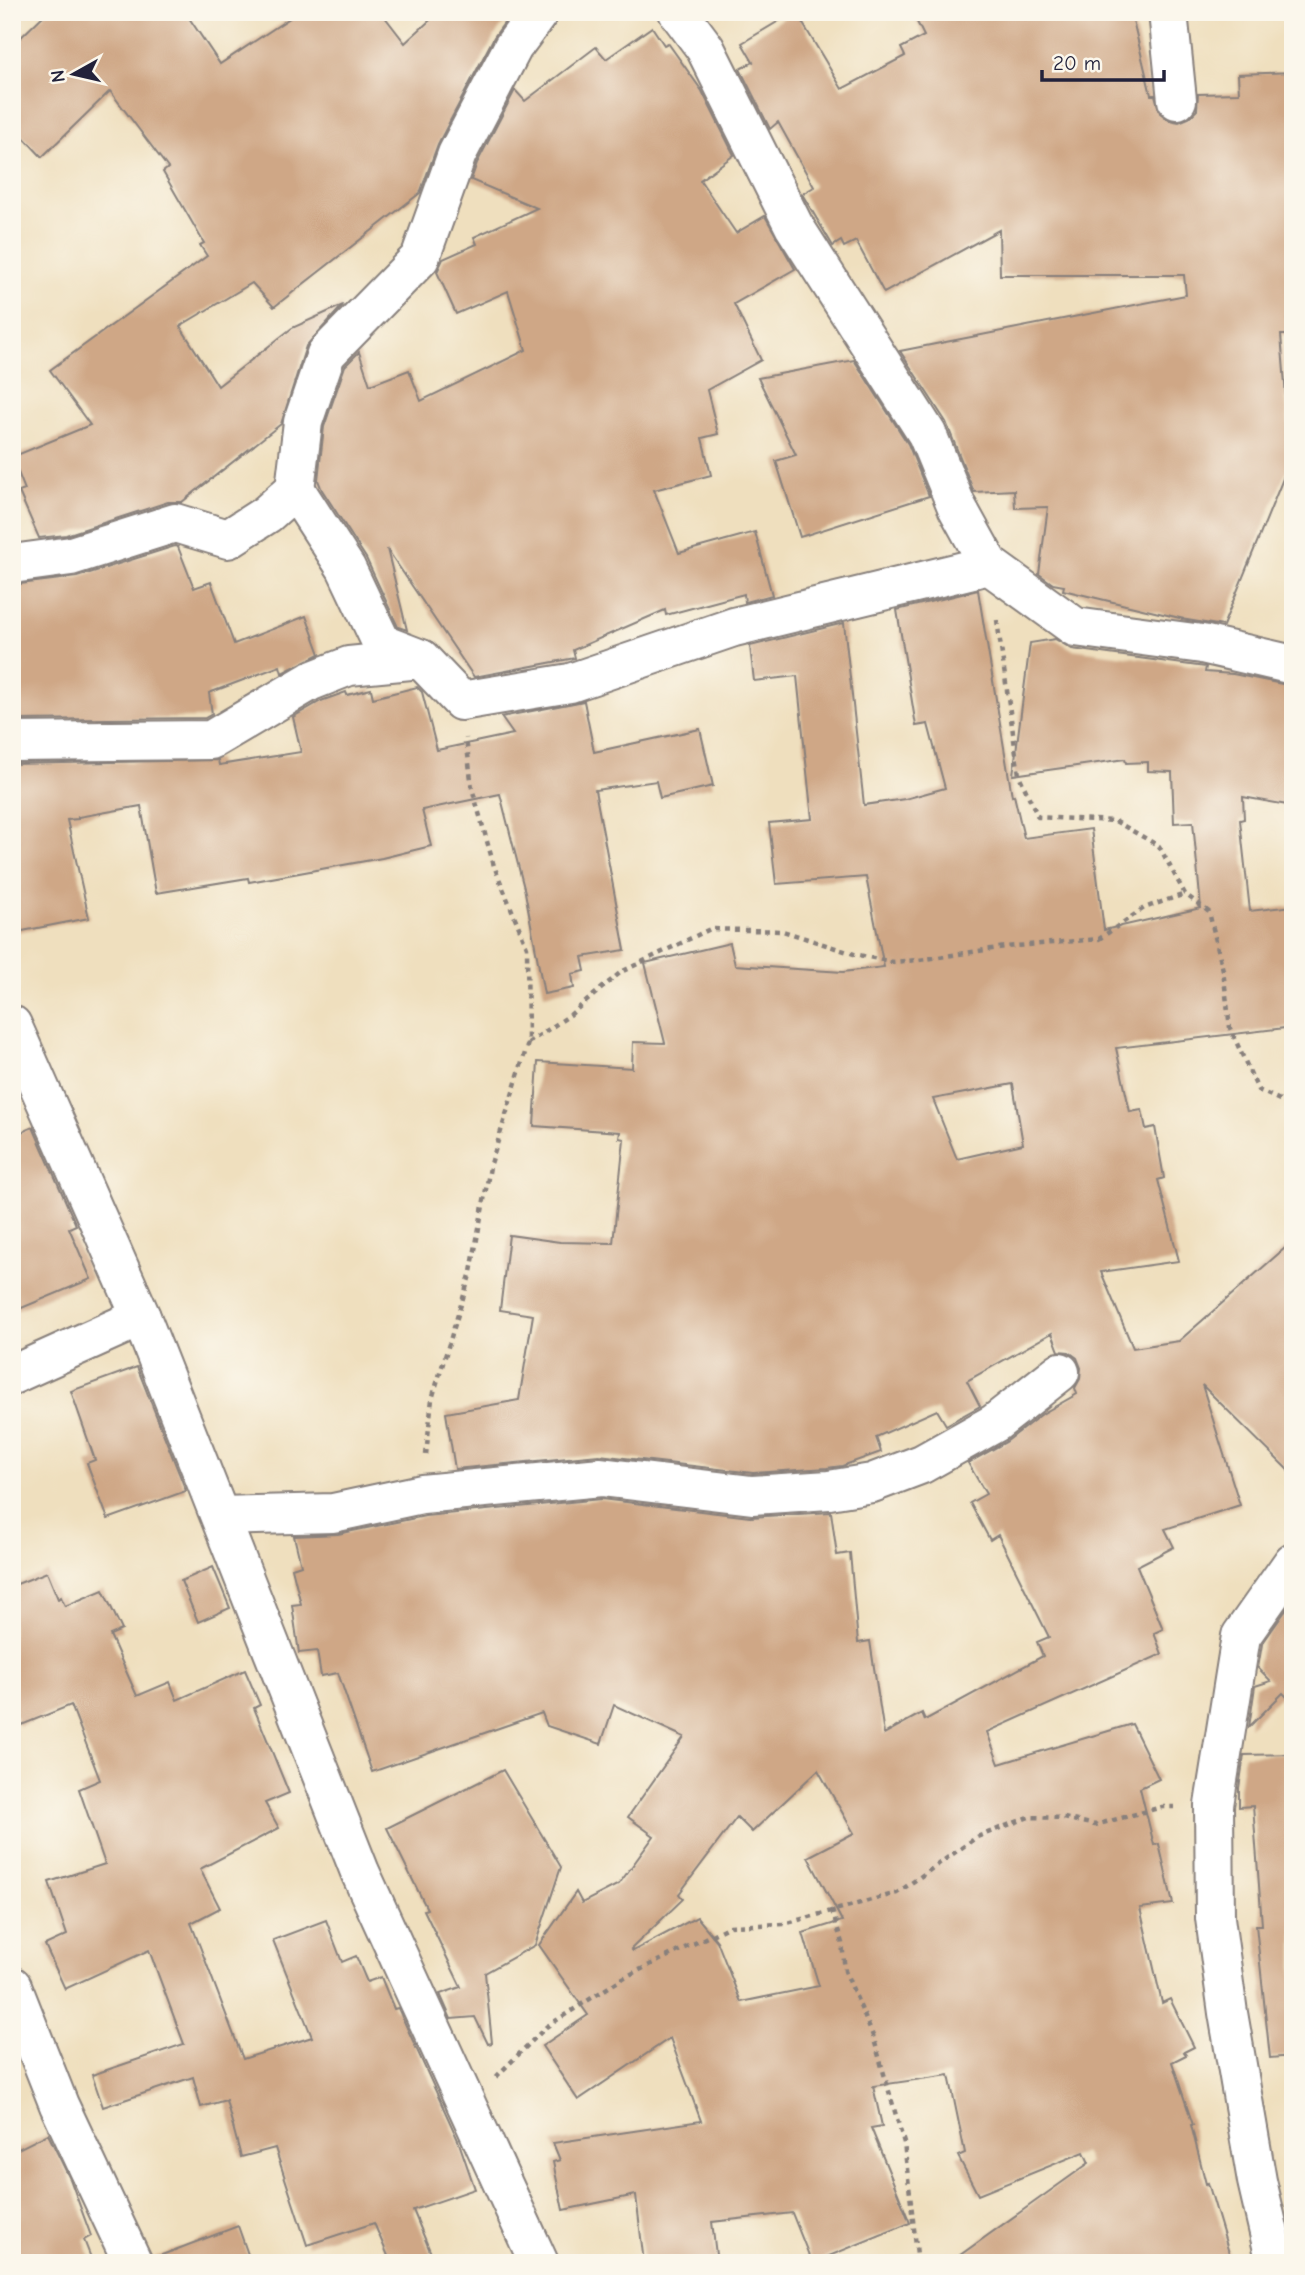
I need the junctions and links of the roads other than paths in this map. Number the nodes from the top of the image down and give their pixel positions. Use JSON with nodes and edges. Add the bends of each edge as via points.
{"nodes":[{"id":1,"x":539,"y":12,"type":"edge"},
{"id":2,"x":678,"y":12,"type":"edge"},
{"id":3,"x":1168,"y":12,"type":"edge"},
{"id":4,"x":1177,"y":100,"type":"dead end"},
{"id":5,"x":295,"y":489,"type":"junction"},
{"id":6,"x":12,"y":564,"type":"edge"},
{"id":7,"x":989,"y":565,"type":"junction"},
{"id":8,"x":421,"y":659,"type":"junction"},
{"id":9,"x":1293,"y":665,"type":"edge"},
{"id":10,"x":12,"y":742,"type":"edge"},
{"id":11,"x":12,"y":1025,"type":"edge"},
{"id":12,"x":141,"y":1317,"type":"junction"},
{"id":13,"x":1060,"y":1372,"type":"dead end"},
{"id":14,"x":12,"y":1374,"type":"edge"},
{"id":15,"x":220,"y":1516,"type":"junction"},
{"id":16,"x":1293,"y":1562,"type":"edge"},
{"id":17,"x":12,"y":1986,"type":"edge"},
{"id":18,"x":133,"y":2263,"type":"edge"},
{"id":19,"x":539,"y":2263,"type":"edge"},
{"id":20,"x":1276,"y":2263,"type":"edge"}],
"edges":[{"from":1,"to":5,"type":"street","via":[[513,47],[457,154],[420,258],[326,354],[303,422]]},
{"from":2,"to":7,"type":"street","via":[[705,48],[794,226],[927,434],[957,507]]},
{"from":3,"to":4,"type":"street"},
{"from":5,"to":6,"type":"street","via":[[228,539],[175,523],[71,556]]},
{"from":5,"to":8,"type":"street","via":[[346,568],[382,644]]},
{"from":7,"to":8,"type":"street","via":[[734,627],[570,683],[461,701]]},
{"from":7,"to":9,"type":"street","via":[[1075,627],[1202,644]]},
{"from":8,"to":10,"type":"street","via":[[349,666],[311,681],[211,740]]},
{"from":11,"to":12,"type":"street"},
{"from":12,"to":14,"type":"street"},
{"from":12,"to":15,"type":"street"},
{"from":13,"to":15,"type":"street","via":[[995,1423],[922,1464],[872,1483],[752,1495],[601,1477],[422,1494],[333,1513]]},
{"from":15,"to":19,"type":"street","via":[[360,1872]]},
{"from":16,"to":20,"type":"street","via":[[1241,1636],[1214,1805],[1215,1918],[1226,2000]]},
{"from":17,"to":18,"type":"street","via":[[59,2105]]}]}
